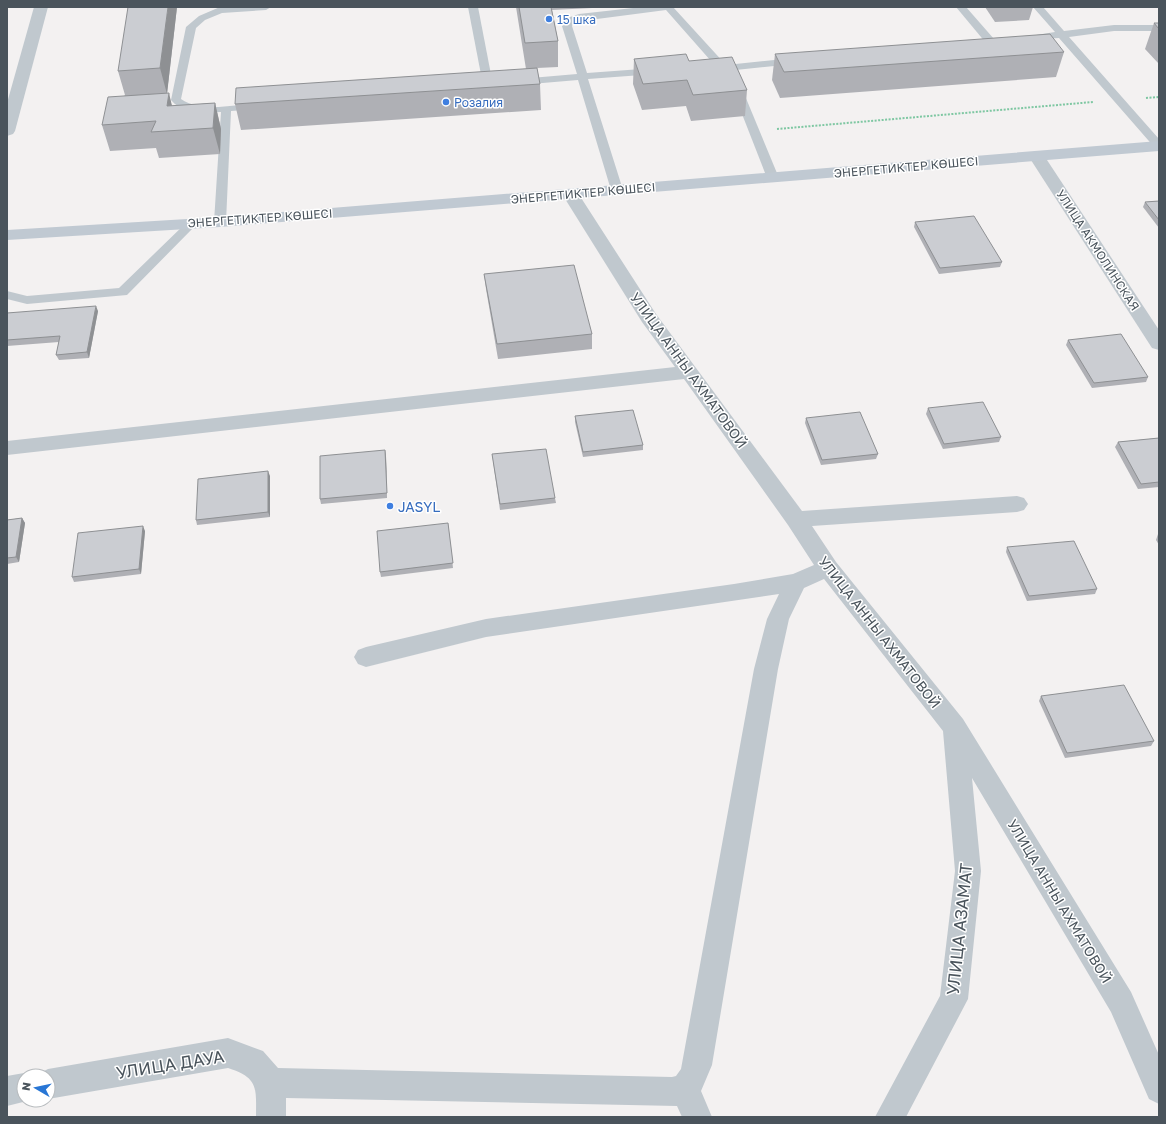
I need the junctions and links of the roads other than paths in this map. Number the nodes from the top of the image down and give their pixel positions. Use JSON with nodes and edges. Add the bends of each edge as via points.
{"nodes":[{"id":1,"x":41,"y":7,"type":"edge"},
{"id":2,"x":266,"y":7,"type":"edge"},
{"id":3,"x":473,"y":7,"type":"edge"},
{"id":4,"x":668,"y":7,"type":"edge"},
{"id":5,"x":961,"y":7,"type":"edge"},
{"id":6,"x":1038,"y":7,"type":"edge"},
{"id":7,"x":1159,"y":28,"type":"edge"},
{"id":8,"x":1064,"y":35,"type":"junction"},
{"id":9,"x":1019,"y":39,"type":"edge"},
{"id":10,"x":974,"y":43,"type":"edge"},
{"id":11,"x":803,"y":60,"type":"edge"},
{"id":12,"x":705,"y":67,"type":"edge"},
{"id":13,"x":724,"y":68,"type":"junction"},
{"id":14,"x":666,"y":70,"type":"edge"},
{"id":15,"x":582,"y":77,"type":"junction"},
{"id":16,"x":512,"y":83,"type":"edge"},
{"id":17,"x":488,"y":85,"type":"edge"},
{"id":18,"x":266,"y":105,"type":"edge"},
{"id":19,"x":226,"y":108,"type":"junction"},
{"id":20,"x":7,"y":131,"type":"edge"},
{"id":21,"x":1159,"y":146,"type":"edge"},
{"id":22,"x":1037,"y":157,"type":"junction"},
{"id":23,"x":773,"y":178,"type":"junction"},
{"id":24,"x":616,"y":190,"type":"junction"},
{"id":25,"x":570,"y":194,"type":"junction"},
{"id":26,"x":220,"y":222,"type":"junction"},
{"id":27,"x":191,"y":224,"type":"junction"},
{"id":28,"x":7,"y":235,"type":"edge"},
{"id":29,"x":7,"y":294,"type":"edge"},
{"id":30,"x":1159,"y":344,"type":"edge"},
{"id":31,"x":690,"y":372,"type":"junction"},
{"id":32,"x":7,"y":448,"type":"edge"},
{"id":33,"x":1017,"y":504,"type":"dead end"},
{"id":34,"x":796,"y":519,"type":"junction"},
{"id":35,"x":828,"y":568,"type":"junction"},
{"id":36,"x":796,"y":582,"type":"junction"},
{"id":37,"x":366,"y":657,"type":"dead end"},
{"id":38,"x":954,"y":726,"type":"junction"},
{"id":39,"x":56,"y":1083,"type":"edge"},
{"id":40,"x":271,"y":1083,"type":"junction"},
{"id":41,"x":685,"y":1089,"type":"junction"},
{"id":42,"x":1159,"y":1089,"type":"edge"},
{"id":43,"x":271,"y":1117,"type":"edge"},
{"id":44,"x":697,"y":1117,"type":"edge"},
{"id":45,"x":890,"y":1117,"type":"edge"}],
"edges":[{"from":1,"to":20,"type":"street"},
{"from":2,"to":19,"type":"lane","via":[[220,10],[202,18],[191,27],[176,100],[186,107],[207,110]]},
{"from":3,"to":17,"type":"lane"},
{"from":4,"to":13,"type":"lane"},
{"from":4,"to":15,"type":"lane","via":[[570,20],[567,26]]},
{"from":5,"to":10,"type":"lane","via":[[993,41]]},
{"from":6,"to":8,"type":"lane"},
{"from":7,"to":8,"type":"lane","via":[[1114,28]]},
{"from":8,"to":9,"type":"lane"},
{"from":8,"to":21,"type":"lane"},
{"from":11,"to":13,"type":"lane"},
{"from":12,"to":13,"type":"lane"},
{"from":13,"to":23,"type":"lane","via":[[729,71]]},
{"from":14,"to":15,"type":"lane"},
{"from":15,"to":16,"type":"lane"},
{"from":15,"to":24,"type":"lane"},
{"from":18,"to":19,"type":"lane"},
{"from":19,"to":26,"type":"lane"},
{"from":21,"to":22,"type":"main road","name":"ЭНЕРГЕТИКТЕР КӨШЕСІ"},
{"from":22,"to":23,"type":"main road","name":"ЭНЕРГЕТИКТЕР КӨШЕСІ"},
{"from":22,"to":30,"type":"street","name":"УЛИЦА АКМОЛИНСКАЯ"},
{"from":23,"to":24,"type":"main road","name":"ЭНЕРГЕТИКТЕР КӨШЕСІ"},
{"from":24,"to":25,"type":"main road","name":"ЭНЕРГЕТИКТЕР КӨШЕСІ"},
{"from":25,"to":26,"type":"main road","name":"ЭНЕРГЕТИКТЕР КӨШЕСІ"},
{"from":25,"to":31,"type":"street","name":"УЛИЦА АННЫ АХМАТОВОЙ","via":[[649,318]]},
{"from":26,"to":27,"type":"main road","name":"ЭНЕРГЕТИКТЕР КӨШЕСІ"},
{"from":27,"to":28,"type":"main road","name":"ЭНЕРГЕТИКТЕР КӨШЕСІ"},
{"from":27,"to":29,"type":"lane","via":[[123,292],[27,300]]},
{"from":31,"to":32,"type":"street"},
{"from":31,"to":34,"type":"street","name":"УЛИЦА АННЫ АХМАТОВОЙ"},
{"from":33,"to":34,"type":"street"},
{"from":34,"to":35,"type":"street","name":"УЛИЦА АННЫ АХМАТОВОЙ"},
{"from":35,"to":36,"type":"street"},
{"from":35,"to":38,"type":"street","name":"УЛИЦА АННЫ АХМАТОВОЙ"},
{"from":36,"to":37,"type":"street","via":[[486,628]]},
{"from":36,"to":41,"type":"street","via":[[778,619],[766,669],[698,1065]]},
{"from":38,"to":42,"type":"street","name":"УЛИЦА АННЫ АХМАТОВОЙ","via":[[1121,1002]]},
{"from":38,"to":45,"type":"street","name":"УЛИЦА АЗАМАТ","via":[[968,871],[954,999]]},
{"from":39,"to":40,"type":"street","name":"УЛИЦА ДАУА","via":[[228,1053],[253,1061]]},
{"from":40,"to":41,"type":"street","via":[[672,1092]]},
{"from":40,"to":43,"type":"street"},
{"from":41,"to":44,"type":"street"}]}
